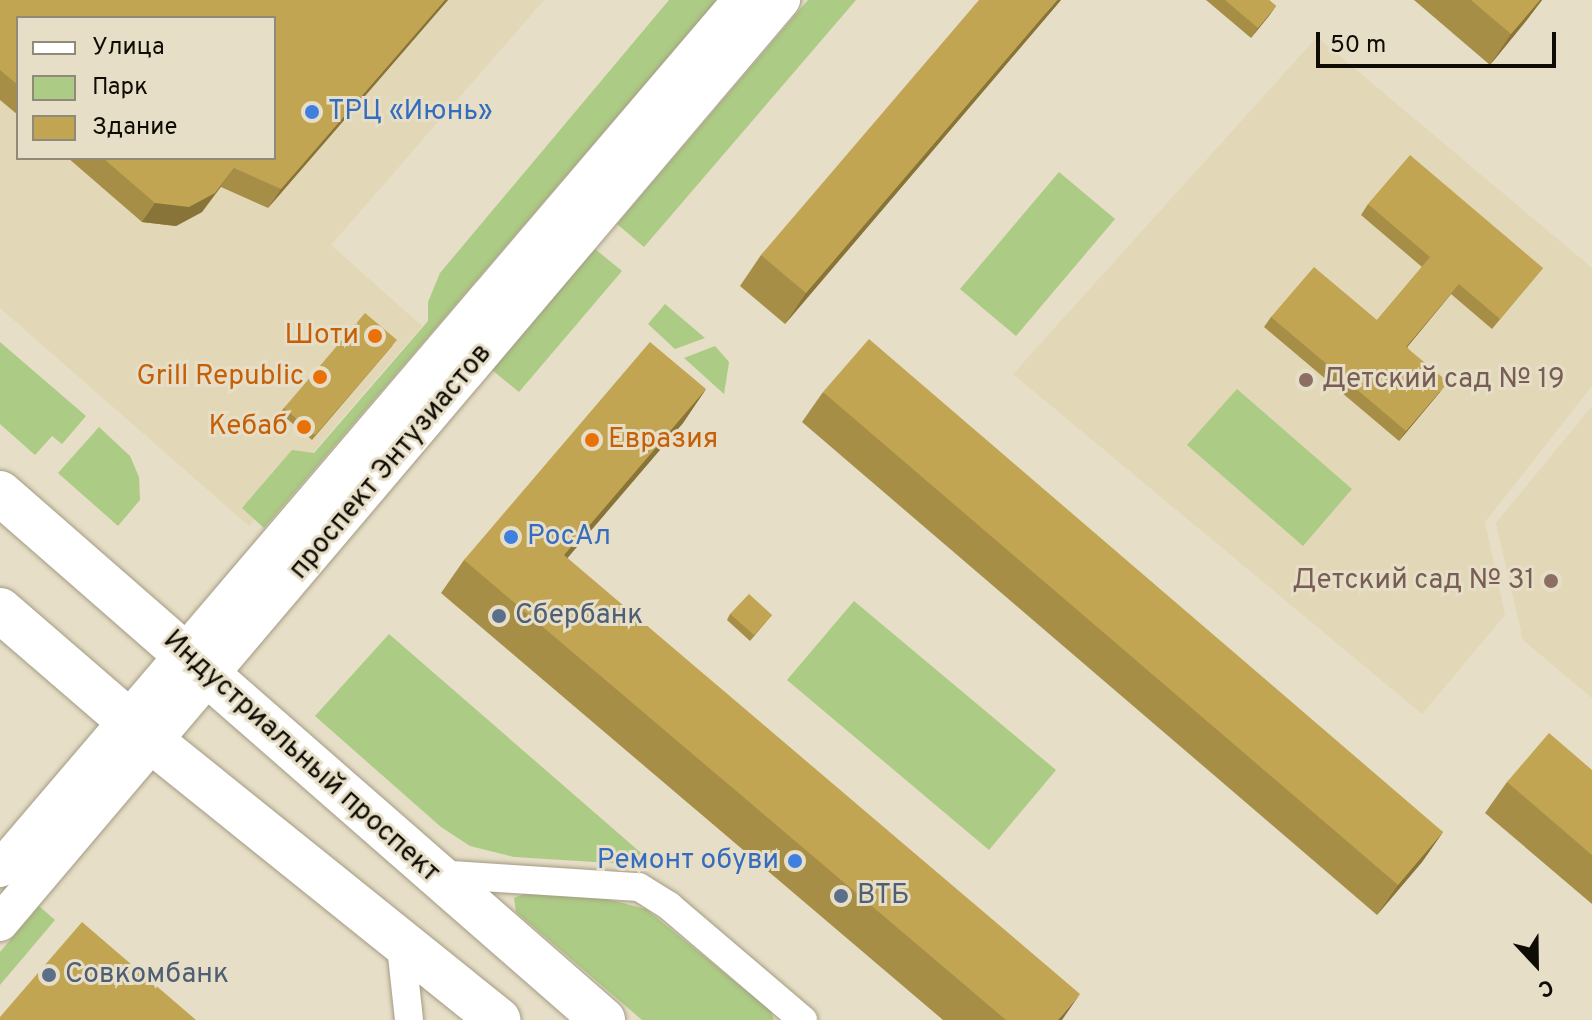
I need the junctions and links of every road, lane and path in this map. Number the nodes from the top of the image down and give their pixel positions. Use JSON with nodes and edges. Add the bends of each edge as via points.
{"nodes":[{"id":1,"x":741,"y":0,"type":"edge"},
{"id":2,"x":782,"y":0,"type":"edge"},
{"id":3,"x":0,"y":493,"type":"edge"},
{"id":4,"x":0,"y":610,"type":"edge"},
{"id":5,"x":198,"y":663,"type":"junction"},
{"id":6,"x":140,"y":731,"type":"junction"},
{"id":7,"x":0,"y":869,"type":"edge"},
{"id":8,"x":431,"y":874,"type":"junction"},
{"id":9,"x":0,"y":923,"type":"edge"},
{"id":10,"x":400,"y":936,"type":"junction"},
{"id":11,"x":409,"y":1020,"type":"edge"},
{"id":12,"x":498,"y":1020,"type":"edge"},
{"id":13,"x":603,"y":1020,"type":"edge"},
{"id":14,"x":803,"y":1020,"type":"edge"}],
"edges":[{"from":1,"to":5,"type":"street","name":"проспект Энтузиастов"},
{"from":2,"to":5,"type":"street","name":"проспект Энтузиастов"},
{"from":3,"to":5,"type":"main road","name":"Индустриальный проспект"},
{"from":4,"to":6,"type":"main road"},
{"from":5,"to":6,"type":"street","name":"проспект Энтузиастов"},
{"from":5,"to":8,"type":"main road","name":"Индустриальный проспект"},
{"from":6,"to":7,"type":"street","name":"проспект Энтузиастов"},
{"from":6,"to":9,"type":"street","name":"проспект Энтузиастов"},
{"from":6,"to":10,"type":"main road"},
{"from":8,"to":13,"type":"main road","name":"Индустриальный проспект"},
{"from":8,"to":14,"type":"street","via":[[639,887],[669,906]]},
{"from":10,"to":11,"type":"street"},
{"from":10,"to":12,"type":"main road"}]}
